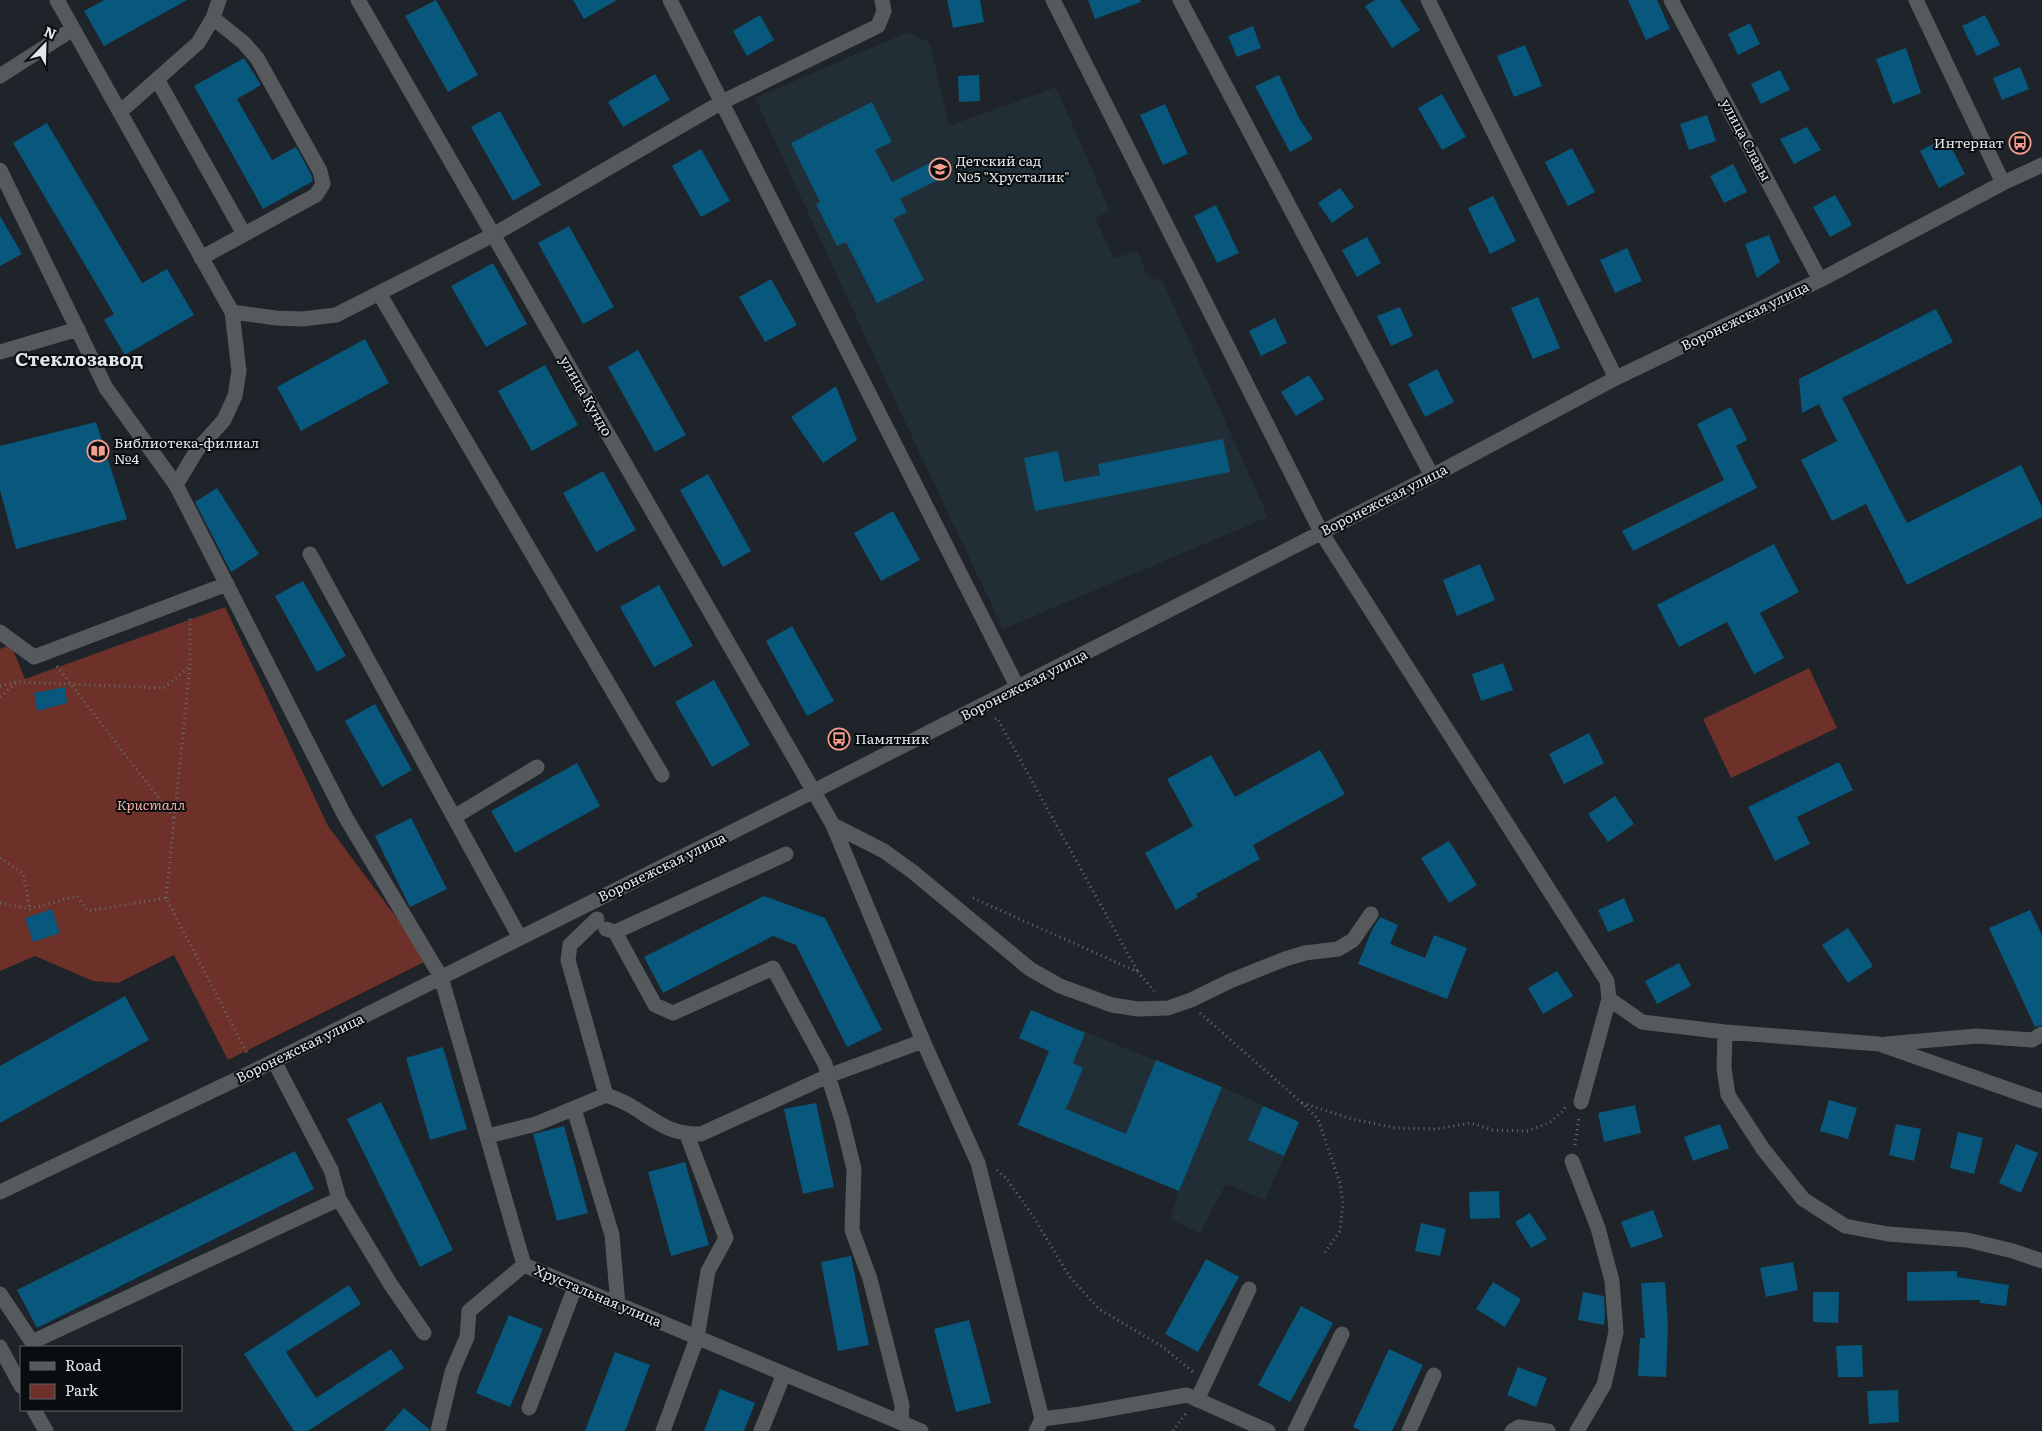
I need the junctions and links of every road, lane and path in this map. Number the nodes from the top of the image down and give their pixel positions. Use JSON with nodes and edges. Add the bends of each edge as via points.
{"nodes":[{"id":1,"x":57,"y":0,"type":"edge"},
{"id":2,"x":219,"y":0,"type":"edge"},
{"id":3,"x":358,"y":0,"type":"edge"},
{"id":4,"x":670,"y":0,"type":"edge"},
{"id":5,"x":882,"y":0,"type":"edge"},
{"id":6,"x":1053,"y":0,"type":"edge"},
{"id":7,"x":1180,"y":0,"type":"edge"},
{"id":8,"x":1428,"y":0,"type":"edge"},
{"id":9,"x":1672,"y":0,"type":"edge"},
{"id":10,"x":1916,"y":0,"type":"edge"},
{"id":11,"x":213,"y":18,"type":"junction"},
{"id":12,"x":73,"y":29,"type":"junction"},
{"id":13,"x":0,"y":76,"type":"edge"},
{"id":14,"x":157,"y":79,"type":"junction"},
{"id":15,"x":722,"y":102,"type":"junction"},
{"id":16,"x":120,"y":112,"type":"junction"},
{"id":17,"x":2042,"y":165,"type":"edge"},
{"id":18,"x":0,"y":170,"type":"edge"},
{"id":19,"x":2002,"y":183,"type":"junction"},
{"id":20,"x":4,"y":187,"type":"edge"},
{"id":21,"x":244,"y":234,"type":"junction"},
{"id":22,"x":493,"y":235,"type":"junction"},
{"id":23,"x":201,"y":258,"type":"junction"},
{"id":24,"x":1820,"y":280,"type":"junction"},
{"id":25,"x":379,"y":293,"type":"junction"},
{"id":26,"x":232,"y":312,"type":"junction"},
{"id":27,"x":78,"y":329,"type":"junction"},
{"id":28,"x":0,"y":352,"type":"edge"},
{"id":29,"x":1616,"y":378,"type":"junction"},
{"id":30,"x":1432,"y":476,"type":"junction"},
{"id":31,"x":176,"y":485,"type":"junction"},
{"id":32,"x":1321,"y":532,"type":"junction"},
{"id":33,"x":310,"y":554,"type":"dead end"},
{"id":34,"x":227,"y":584,"type":"junction"},
{"id":35,"x":190,"y":598,"type":"junction"},
{"id":36,"x":0,"y":632,"type":"edge"},
{"id":37,"x":46,"y":652,"type":"junction"},
{"id":38,"x":190,"y":666,"type":"junction"},
{"id":39,"x":17,"y":682,"type":"junction"},
{"id":40,"x":70,"y":684,"type":"junction"},
{"id":41,"x":0,"y":686,"type":"edge"},
{"id":42,"x":1018,"y":688,"type":"junction"},
{"id":43,"x":0,"y":697,"type":"edge"},
{"id":44,"x":990,"y":722,"type":"dead end"},
{"id":45,"x":537,"y":768,"type":"dead end"},
{"id":46,"x":662,"y":775,"type":"dead end"},
{"id":47,"x":814,"y":792,"type":"junction"},
{"id":48,"x":454,"y":817,"type":"junction"},
{"id":49,"x":174,"y":819,"type":"junction"},
{"id":50,"x":833,"y":825,"type":"junction"},
{"id":51,"x":786,"y":854,"type":"dead end"},
{"id":52,"x":0,"y":858,"type":"edge"},
{"id":53,"x":967,"y":896,"type":"dead end"},
{"id":54,"x":166,"y":898,"type":"junction"},
{"id":55,"x":0,"y":903,"type":"edge"},
{"id":56,"x":586,"y":905,"type":"junction"},
{"id":57,"x":30,"y":909,"type":"junction"},
{"id":58,"x":1371,"y":914,"type":"dead end"},
{"id":59,"x":597,"y":919,"type":"junction"},
{"id":60,"x":615,"y":932,"type":"junction"},
{"id":61,"x":520,"y":938,"type":"junction"},
{"id":62,"x":1138,"y":972,"type":"junction"},
{"id":63,"x":441,"y":977,"type":"junction"},
{"id":64,"x":1609,"y":999,"type":"junction"},
{"id":65,"x":1187,"y":1002,"type":"junction"},
{"id":66,"x":1168,"y":1008,"type":"junction"},
{"id":67,"x":1725,"y":1032,"type":"junction"},
{"id":68,"x":2042,"y":1034,"type":"edge"},
{"id":69,"x":923,"y":1041,"type":"junction"},
{"id":70,"x":1880,"y":1044,"type":"junction"},
{"id":71,"x":274,"y":1061,"type":"junction"},
{"id":72,"x":256,"y":1070,"type":"junction"},
{"id":73,"x":828,"y":1076,"type":"junction"},
{"id":74,"x":606,"y":1094,"type":"junction"},
{"id":75,"x":2042,"y":1101,"type":"edge"},
{"id":76,"x":1574,"y":1102,"type":"junction"},
{"id":77,"x":1302,"y":1103,"type":"junction"},
{"id":78,"x":574,"y":1109,"type":"junction"},
{"id":79,"x":687,"y":1134,"type":"junction"},
{"id":80,"x":488,"y":1136,"type":"junction"},
{"id":81,"x":1572,"y":1161,"type":"joint"},
{"id":82,"x":992,"y":1166,"type":"dead end"},
{"id":83,"x":0,"y":1192,"type":"edge"},
{"id":84,"x":339,"y":1199,"type":"junction"},
{"id":85,"x":1323,"y":1255,"type":"dead end"},
{"id":86,"x":2042,"y":1262,"type":"edge"},
{"id":87,"x":524,"y":1265,"type":"junction"},
{"id":88,"x":575,"y":1287,"type":"junction"},
{"id":89,"x":1249,"y":1289,"type":"dead end"},
{"id":90,"x":0,"y":1294,"type":"edge"},
{"id":91,"x":618,"y":1305,"type":"junction"},
{"id":92,"x":424,"y":1332,"type":"dead end"},
{"id":93,"x":1342,"y":1334,"type":"dead end"},
{"id":94,"x":697,"y":1338,"type":"junction"},
{"id":95,"x":0,"y":1347,"type":"edge"},
{"id":96,"x":784,"y":1374,"type":"junction"},
{"id":97,"x":1434,"y":1376,"type":"dead end"},
{"id":98,"x":20,"y":1384,"type":"edge"},
{"id":99,"x":1204,"y":1384,"type":"junction"},
{"id":100,"x":1196,"y":1400,"type":"junction"},
{"id":101,"x":529,"y":1408,"type":"dead end"},
{"id":102,"x":35,"y":1411,"type":"edge"},
{"id":103,"x":901,"y":1423,"type":"junction"},
{"id":104,"x":1039,"y":1425,"type":"edge"},
{"id":105,"x":46,"y":1431,"type":"edge"},
{"id":106,"x":438,"y":1431,"type":"edge"},
{"id":107,"x":662,"y":1431,"type":"edge"},
{"id":108,"x":761,"y":1431,"type":"edge"},
{"id":109,"x":921,"y":1431,"type":"edge"},
{"id":110,"x":1173,"y":1431,"type":"edge"},
{"id":111,"x":1268,"y":1431,"type":"edge"},
{"id":112,"x":1295,"y":1431,"type":"edge"},
{"id":113,"x":1409,"y":1431,"type":"edge"},
{"id":114,"x":1512,"y":1431,"type":"edge"},
{"id":115,"x":1548,"y":1431,"type":"edge"},
{"id":116,"x":1577,"y":1431,"type":"edge"}],
"edges":[{"from":1,"to":12,"type":"street"},
{"from":2,"to":11,"type":"street"},
{"from":3,"to":22,"type":"street","name":"улица Кундо"},
{"from":4,"to":15,"type":"street"},
{"from":5,"to":15,"type":"street","via":[[884,11],[878,26]]},
{"from":6,"to":32,"type":"street"},
{"from":7,"to":30,"type":"street"},
{"from":8,"to":29,"type":"street"},
{"from":9,"to":24,"type":"street","name":"улица Славы"},
{"from":10,"to":19,"type":"street"},
{"from":11,"to":14,"type":"street","via":[[198,43]]},
{"from":11,"to":21,"type":"street","via":[[257,58],[323,179],[316,195]]},
{"from":12,"to":13,"type":"street"},
{"from":12,"to":16,"type":"street"},
{"from":14,"to":16,"type":"street"},
{"from":14,"to":21,"type":"street"},
{"from":15,"to":22,"type":"street"},
{"from":15,"to":42,"type":"street"},
{"from":16,"to":23,"type":"street"},
{"from":17,"to":19,"type":"street","name":"Воронежская улица"},
{"from":18,"to":20,"type":"street","name":"Хрустальная улица"},
{"from":19,"to":24,"type":"street","name":"Воронежская улица"},
{"from":20,"to":27,"type":"street","name":"Хрустальная улица"},
{"from":21,"to":23,"type":"street"},
{"from":22,"to":25,"type":"street"},
{"from":22,"to":47,"type":"street","name":"улица Кундо"},
{"from":23,"to":26,"type":"street"},
{"from":24,"to":29,"type":"street","name":"Воронежская улица"},
{"from":25,"to":26,"type":"street","via":[[336,315],[302,319]]},
{"from":25,"to":46,"type":"street"},
{"from":26,"to":31,"type":"street","via":[[239,371],[235,396],[224,420],[197,450]]},
{"from":27,"to":28,"type":"street"},
{"from":27,"to":31,"type":"street","name":"Хрустальная улица","via":[[106,388]]},
{"from":29,"to":30,"type":"street","name":"Воронежская улица"},
{"from":30,"to":32,"type":"street","name":"Воронежская улица"},
{"from":31,"to":34,"type":"street","name":"Хрустальная улица"},
{"from":32,"to":42,"type":"street","name":"Воронежская улица"},
{"from":32,"to":64,"type":"street","via":[[1607,982]]},
{"from":33,"to":48,"type":"street"},
{"from":34,"to":35,"type":"street"},
{"from":34,"to":63,"type":"street","name":"Хрустальная улица","via":[[346,818]]},
{"from":35,"to":37,"type":"street"},
{"from":35,"to":38,"type":"path"},
{"from":36,"to":37,"type":"street","via":[[34,657]]},
{"from":37,"to":40,"type":"path"},
{"from":38,"to":40,"type":"path","via":[[164,688]]},
{"from":38,"to":49,"type":"path"},
{"from":39,"to":40,"type":"path"},
{"from":39,"to":41,"type":"path"},
{"from":39,"to":43,"type":"path"},
{"from":40,"to":49,"type":"path"},
{"from":42,"to":47,"type":"street","name":"Воронежская улица"},
{"from":44,"to":62,"type":"path","via":[[997,718]]},
{"from":45,"to":48,"type":"street"},
{"from":47,"to":50,"type":"street","name":"улица Кундо"},
{"from":47,"to":56,"type":"street","name":"Воронежская улица"},
{"from":48,"to":61,"type":"street"},
{"from":49,"to":54,"type":"path"},
{"from":50,"to":66,"type":"street","via":[[884,850],[1030,969],[1060,986],[1112,1004],[1138,1009]]},
{"from":50,"to":69,"type":"street","name":"улица Кундо"},
{"from":51,"to":60,"type":"street"},
{"from":52,"to":57,"type":"path","via":[[23,873]]},
{"from":53,"to":62,"type":"path"},
{"from":54,"to":57,"type":"path","via":[[88,911],[77,896]]},
{"from":54,"to":72,"type":"path"},
{"from":55,"to":57,"type":"path"},
{"from":56,"to":59,"type":"street"},
{"from":56,"to":61,"type":"street","name":"Воронежская улица"},
{"from":58,"to":65,"type":"street","via":[[1353,940],[1338,949],[1285,959]]},
{"from":59,"to":60,"type":"street","via":[[604,928]]},
{"from":59,"to":74,"type":"street","via":[[570,945],[568,960]]},
{"from":60,"to":73,"type":"street","via":[[656,1005],[673,1014],[773,968],[825,1064]]},
{"from":61,"to":63,"type":"street","name":"Воронежская улица"},
{"from":62,"to":66,"type":"path"},
{"from":63,"to":71,"type":"street","name":"Воронежская улица"},
{"from":63,"to":80,"type":"street","name":"Хрустальная улица"},
{"from":64,"to":67,"type":"street","via":[[1642,1022]]},
{"from":64,"to":76,"type":"street"},
{"from":65,"to":66,"type":"street"},
{"from":65,"to":77,"type":"path"},
{"from":67,"to":70,"type":"street"},
{"from":67,"to":86,"type":"street","via":[[1724,1068],[1728,1095],[1762,1149],[1803,1199],[1845,1226],[1888,1234],[1967,1240]]},
{"from":68,"to":70,"type":"street","via":[[2032,1040],[1976,1036]]},
{"from":69,"to":73,"type":"street"},
{"from":69,"to":104,"type":"street","name":"улица Кундо","via":[[978,1163]]},
{"from":70,"to":75,"type":"street"},
{"from":71,"to":72,"type":"street","name":"Воронежская улица"},
{"from":71,"to":84,"type":"street","via":[[331,1170]]},
{"from":72,"to":83,"type":"street","name":"Воронежская улица"},
{"from":73,"to":79,"type":"street","via":[[701,1134]]},
{"from":73,"to":103,"type":"street","via":[[854,1169],[852,1230],[870,1279],[902,1405]]},
{"from":74,"to":78,"type":"street"},
{"from":74,"to":79,"type":"street","via":[[662,1126]]},
{"from":76,"to":77,"type":"path","via":[[1549,1123],[1527,1131],[1493,1130],[1471,1123],[1437,1129],[1394,1128]]},
{"from":76,"to":81,"type":"path"},
{"from":77,"to":85,"type":"path","via":[[1318,1119],[1340,1183],[1343,1203],[1340,1231]]},
{"from":78,"to":80,"type":"street","via":[[536,1124]]},
{"from":78,"to":91,"type":"street","via":[[612,1235]]},
{"from":79,"to":94,"type":"street","via":[[726,1238],[708,1271]]},
{"from":80,"to":87,"type":"street","name":"Хрустальная улица"},
{"from":81,"to":116,"type":"street","via":[[1598,1228],[1612,1282],[1616,1332],[1604,1385]]},
{"from":82,"to":99,"type":"path","via":[[1006,1178],[1070,1276],[1099,1308],[1163,1347]]},
{"from":84,"to":90,"type":"street","via":[[32,1342]]},
{"from":84,"to":92,"type":"street"},
{"from":87,"to":88,"type":"street","name":"Хрустальная улица"},
{"from":87,"to":106,"type":"street","via":[[469,1311],[467,1337],[452,1372]]},
{"from":88,"to":91,"type":"street","name":"Хрустальная улица"},
{"from":88,"to":101,"type":"street"},
{"from":89,"to":99,"type":"street"},
{"from":91,"to":94,"type":"street","name":"Хрустальная улица"},
{"from":93,"to":112,"type":"street"},
{"from":94,"to":96,"type":"street","name":"Хрустальная улица"},
{"from":94,"to":107,"type":"street"},
{"from":95,"to":98,"type":"street"},
{"from":96,"to":103,"type":"street","name":"Хрустальная улица"},
{"from":96,"to":108,"type":"street"},
{"from":97,"to":113,"type":"street"},
{"from":99,"to":100,"type":"street"},
{"from":100,"to":104,"type":"street","via":[[1187,1395]]},
{"from":100,"to":110,"type":"path"},
{"from":100,"to":111,"type":"street"},
{"from":102,"to":105,"type":"street"},
{"from":103,"to":109,"type":"street","name":"Хрустальная улица"},
{"from":114,"to":115,"type":"street","via":[[1519,1427]]}]}
